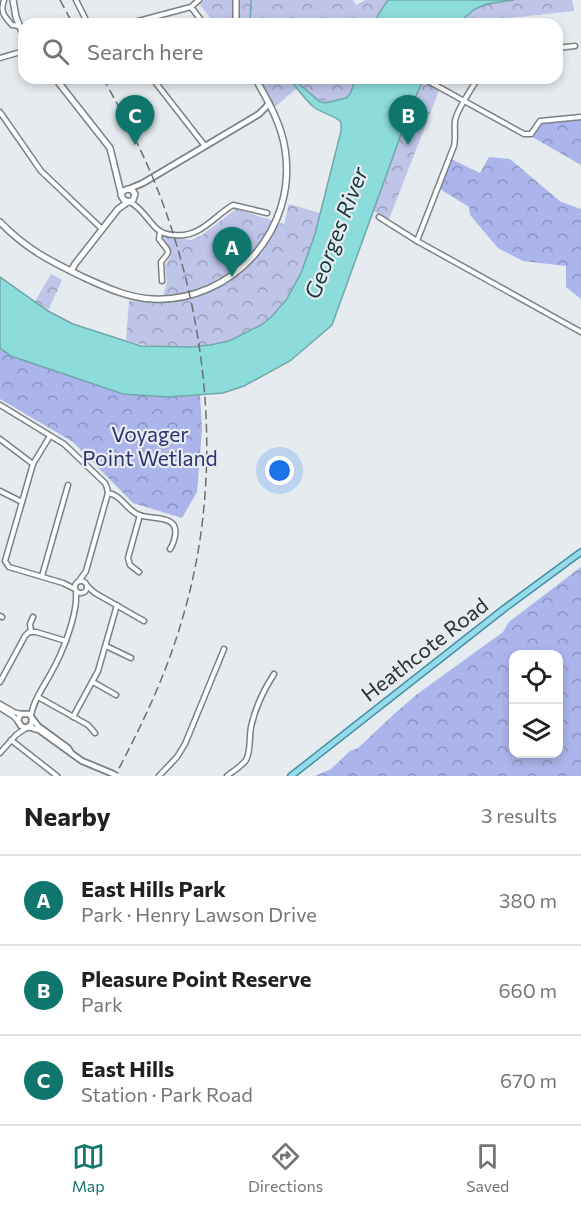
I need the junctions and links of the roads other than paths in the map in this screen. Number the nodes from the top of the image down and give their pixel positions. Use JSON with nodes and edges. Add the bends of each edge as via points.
{"nodes":[{"id":1,"x":4,"y":0,"type":"edge"},
{"id":2,"x":13,"y":0,"type":"edge"},
{"id":3,"x":76,"y":0,"type":"edge"},
{"id":4,"x":199,"y":0,"type":"edge"},
{"id":5,"x":236,"y":0,"type":"edge"},
{"id":6,"x":191,"y":7,"type":"junction"},
{"id":7,"x":85,"y":18,"type":"edge"},
{"id":8,"x":150,"y":18,"type":"edge"},
{"id":9,"x":199,"y":18,"type":"edge"},
{"id":10,"x":236,"y":18,"type":"edge"},
{"id":11,"x":18,"y":23,"type":"edge"},
{"id":12,"x":18,"y":26,"type":"edge"},
{"id":13,"x":575,"y":46,"type":"dead end"},
{"id":14,"x":563,"y":47,"type":"edge"},
{"id":15,"x":18,"y":53,"type":"edge"},
{"id":16,"x":0,"y":58,"type":"edge"},
{"id":17,"x":60,"y":84,"type":"edge"},
{"id":18,"x":157,"y":84,"type":"edge"},
{"id":19,"x":258,"y":84,"type":"edge"},
{"id":20,"x":434,"y":84,"type":"edge"},
{"id":21,"x":475,"y":84,"type":"edge"},
{"id":22,"x":465,"y":101,"type":"junction"},
{"id":23,"x":269,"y":103,"type":"junction"},
{"id":24,"x":0,"y":112,"type":"edge"},
{"id":25,"x":273,"y":112,"type":"junction"},
{"id":26,"x":259,"y":114,"type":"junction"},
{"id":27,"x":581,"y":117,"type":"edge"},
{"id":28,"x":205,"y":146,"type":"junction"},
{"id":29,"x":117,"y":173,"type":"junction"},
{"id":30,"x":143,"y":183,"type":"junction"},
{"id":31,"x":128,"y":189,"type":"junction"},
{"id":32,"x":135,"y":195,"type":"junction"},
{"id":33,"x":122,"y":196,"type":"junction"},
{"id":34,"x":129,"y":202,"type":"junction"},
{"id":35,"x":137,"y":207,"type":"junction"},
{"id":36,"x":118,"y":209,"type":"junction"},
{"id":37,"x":267,"y":213,"type":"dead end"},
{"id":38,"x":379,"y":217,"type":"dead end"},
{"id":39,"x":0,"y":222,"type":"edge"},
{"id":40,"x":102,"y":230,"type":"junction"},
{"id":41,"x":160,"y":232,"type":"junction"},
{"id":42,"x":417,"y":241,"type":"junction"},
{"id":43,"x":71,"y":271,"type":"junction"},
{"id":44,"x":162,"y":281,"type":"dead end"},
{"id":45,"x":581,"y":332,"type":"edge"},
{"id":46,"x":0,"y":405,"type":"edge"},
{"id":47,"x":50,"y":436,"type":"junction"},
{"id":48,"x":0,"y":439,"type":"edge"},
{"id":49,"x":33,"y":464,"type":"junction"},
{"id":50,"x":68,"y":485,"type":"dead end"},
{"id":51,"x":0,"y":490,"type":"edge"},
{"id":52,"x":108,"y":493,"type":"junction"},
{"id":53,"x":22,"y":502,"type":"junction"},
{"id":54,"x":140,"y":515,"type":"junction"},
{"id":55,"x":170,"y":549,"type":"dead end"},
{"id":56,"x":581,"y":552,"type":"edge"},
{"id":57,"x":3,"y":563,"type":"edge"},
{"id":58,"x":86,"y":571,"type":"junction"},
{"id":59,"x":139,"y":572,"type":"dead end"},
{"id":60,"x":42,"y":576,"type":"junction"},
{"id":61,"x":78,"y":582,"type":"junction"},
{"id":62,"x":63,"y":583,"type":"junction"},
{"id":63,"x":87,"y":585,"type":"junction"},
{"id":64,"x":76,"y":590,"type":"junction"},
{"id":65,"x":84,"y":593,"type":"junction"},
{"id":66,"x":95,"y":593,"type":"junction"},
{"id":67,"x":76,"y":605,"type":"junction"},
{"id":68,"x":117,"y":606,"type":"junction"},
{"id":69,"x":33,"y":617,"type":"dead end"},
{"id":70,"x":144,"y":621,"type":"dead end"},
{"id":71,"x":31,"y":632,"type":"junction"},
{"id":72,"x":66,"y":641,"type":"junction"},
{"id":73,"x":106,"y":646,"type":"junction"},
{"id":74,"x":224,"y":649,"type":"dead end"},
{"id":75,"x":131,"y":658,"type":"dead end"},
{"id":76,"x":274,"y":674,"type":"dead end"},
{"id":77,"x":0,"y":681,"type":"edge"},
{"id":78,"x":92,"y":682,"type":"junction"},
{"id":79,"x":116,"y":695,"type":"dead end"},
{"id":80,"x":38,"y":697,"type":"junction"},
{"id":81,"x":0,"y":706,"type":"edge"},
{"id":82,"x":33,"y":706,"type":"junction"},
{"id":83,"x":23,"y":714,"type":"junction"},
{"id":84,"x":73,"y":717,"type":"junction"},
{"id":85,"x":32,"y":718,"type":"junction"},
{"id":86,"x":18,"y":722,"type":"junction"},
{"id":87,"x":27,"y":727,"type":"junction"},
{"id":88,"x":96,"y":733,"type":"dead end"},
{"id":89,"x":16,"y":735,"type":"junction"},
{"id":90,"x":11,"y":740,"type":"junction"},
{"id":91,"x":0,"y":753,"type":"edge"},
{"id":92,"x":71,"y":753,"type":"junction"},
{"id":93,"x":161,"y":775,"type":"edge"},
{"id":94,"x":57,"y":776,"type":"edge"},
{"id":95,"x":117,"y":776,"type":"edge"},
{"id":96,"x":227,"y":776,"type":"edge"},
{"id":97,"x":291,"y":776,"type":"edge"}],
"edges":[{"from":1,"to":12,"type":"street","via":[[1,12],[12,25]]},
{"from":2,"to":11,"type":"main road"},
{"from":3,"to":7,"type":"street"},
{"from":4,"to":6,"type":"street"},
{"from":5,"to":10,"type":"main road"},
{"from":6,"to":8,"type":"street"},
{"from":6,"to":9,"type":"street"},
{"from":13,"to":14,"type":"street"},
{"from":15,"to":16,"type":"street"},
{"from":17,"to":29,"type":"main road","via":[[109,146]]},
{"from":18,"to":28,"type":"street"},
{"from":19,"to":23,"type":"main road"},
{"from":20,"to":22,"type":"street"},
{"from":21,"to":22,"type":"street"},
{"from":22,"to":27,"type":"street","via":[[529,135],[540,121]]},
{"from":22,"to":42,"type":"street","via":[[455,119],[454,146]]},
{"from":23,"to":25,"type":"main road"},
{"from":23,"to":26,"type":"street"},
{"from":24,"to":40,"type":"street","via":[[41,171]]},
{"from":25,"to":26,"type":"street"},
{"from":25,"to":43,"type":"main road","via":[[284,145],[285,191],[266,240],[244,265],[221,282],[188,296],[153,299],[111,289]]},
{"from":26,"to":28,"type":"street"},
{"from":28,"to":30,"type":"street"},
{"from":29,"to":31,"type":"main road"},
{"from":29,"to":33,"type":"main road"},
{"from":30,"to":31,"type":"street"},
{"from":30,"to":32,"type":"street"},
{"from":31,"to":32,"type":"main road"},
{"from":31,"to":33,"type":"main road"},
{"from":32,"to":34,"type":"main road"},
{"from":32,"to":35,"type":"street"},
{"from":33,"to":34,"type":"main road"},
{"from":33,"to":36,"type":"main road"},
{"from":34,"to":35,"type":"street"},
{"from":34,"to":36,"type":"main road"},
{"from":35,"to":41,"type":"street"},
{"from":36,"to":40,"type":"main road"},
{"from":37,"to":41,"type":"street","via":[[233,205],[195,233],[182,236]]},
{"from":38,"to":42,"type":"street"},
{"from":39,"to":43,"type":"main road","via":[[33,251]]},
{"from":40,"to":43,"type":"main road"},
{"from":41,"to":44,"type":"street","via":[[159,239],[168,251],[161,262]]},
{"from":42,"to":45,"type":"street"},
{"from":46,"to":47,"type":"street"},
{"from":47,"to":49,"type":"street"},
{"from":47,"to":52,"type":"street","via":[[105,483]]},
{"from":48,"to":49,"type":"street"},
{"from":49,"to":53,"type":"street"},
{"from":50,"to":60,"type":"street"},
{"from":51,"to":53,"type":"street"},
{"from":52,"to":54,"type":"street","via":[[117,495]]},
{"from":52,"to":58,"type":"street"},
{"from":53,"to":57,"type":"street"},
{"from":54,"to":55,"type":"street","via":[[173,523],[176,532]]},
{"from":54,"to":59,"type":"street","via":[[128,560]]},
{"from":56,"to":97,"type":"main road","name":"Heathcote Road"},
{"from":57,"to":60,"type":"street"},
{"from":58,"to":61,"type":"street"},
{"from":58,"to":63,"type":"street"},
{"from":60,"to":62,"type":"street"},
{"from":61,"to":62,"type":"street"},
{"from":61,"to":63,"type":"street"},
{"from":61,"to":64,"type":"street"},
{"from":62,"to":64,"type":"street"},
{"from":63,"to":65,"type":"street"},
{"from":63,"to":66,"type":"street"},
{"from":64,"to":65,"type":"street"},
{"from":64,"to":67,"type":"street"},
{"from":65,"to":66,"type":"street"},
{"from":65,"to":67,"type":"street"},
{"from":66,"to":68,"type":"street"},
{"from":67,"to":72,"type":"street"},
{"from":68,"to":70,"type":"street"},
{"from":68,"to":73,"type":"street"},
{"from":69,"to":71,"type":"street"},
{"from":71,"to":72,"type":"street"},
{"from":71,"to":77,"type":"street"},
{"from":72,"to":80,"type":"street"},
{"from":73,"to":75,"type":"street"},
{"from":73,"to":78,"type":"street"},
{"from":74,"to":93,"type":"street","via":[[185,744]]},
{"from":76,"to":96,"type":"street","via":[[256,709],[247,759]]},
{"from":78,"to":79,"type":"street"},
{"from":78,"to":84,"type":"street"},
{"from":80,"to":82,"type":"street"},
{"from":80,"to":84,"type":"street"},
{"from":81,"to":83,"type":"street"},
{"from":81,"to":86,"type":"street"},
{"from":82,"to":83,"type":"street"},
{"from":82,"to":85,"type":"street"},
{"from":83,"to":85,"type":"street"},
{"from":83,"to":86,"type":"street"},
{"from":84,"to":88,"type":"street"},
{"from":85,"to":87,"type":"street"},
{"from":85,"to":92,"type":"street"},
{"from":86,"to":87,"type":"street"},
{"from":86,"to":89,"type":"street"},
{"from":87,"to":89,"type":"street"},
{"from":87,"to":92,"type":"street","via":[[39,730]]},
{"from":89,"to":90,"type":"street"},
{"from":90,"to":91,"type":"street"},
{"from":90,"to":94,"type":"street"},
{"from":92,"to":95,"type":"street","bridge":true}]}
